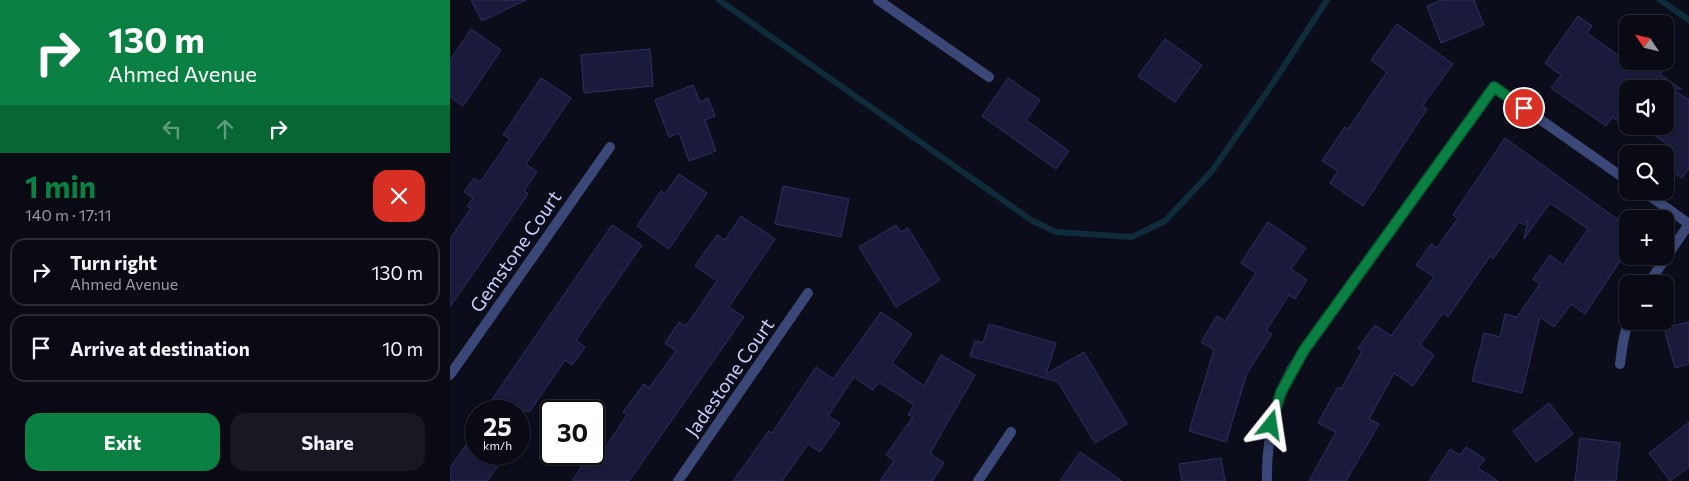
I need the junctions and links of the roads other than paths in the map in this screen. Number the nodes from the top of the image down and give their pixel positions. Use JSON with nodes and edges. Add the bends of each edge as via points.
{"nodes":[{"id":1,"x":878,"y":0,"type":"edge"},
{"id":2,"x":989,"y":77,"type":"dead end"},
{"id":3,"x":610,"y":146,"type":"dead end"},
{"id":4,"x":1619,"y":175,"type":"edge"},
{"id":5,"x":1655,"y":200,"type":"edge"},
{"id":6,"x":1689,"y":224,"type":"edge"},
{"id":7,"x":1654,"y":275,"type":"edge"},
{"id":8,"x":808,"y":293,"type":"dead end"},
{"id":9,"x":1625,"y":330,"type":"edge"},
{"id":10,"x":1620,"y":364,"type":"dead end"},
{"id":11,"x":450,"y":375,"type":"edge"},
{"id":12,"x":1011,"y":432,"type":"dead end"},
{"id":13,"x":678,"y":481,"type":"edge"},
{"id":14,"x":978,"y":481,"type":"edge"},
{"id":15,"x":1267,"y":481,"type":"edge"}],
"edges":[{"from":1,"to":2,"type":"street"},
{"from":3,"to":11,"type":"street","name":"Gemstone Court"},
{"from":4,"to":15,"type":"street","via":[[1494,87],[1291,370],[1274,413],[1266,461]]},
{"from":5,"to":6,"type":"street"},
{"from":6,"to":7,"type":"street"},
{"from":8,"to":13,"type":"street","name":"Jadestone Court"},
{"from":9,"to":10,"type":"street"},
{"from":12,"to":14,"type":"street"}]}
